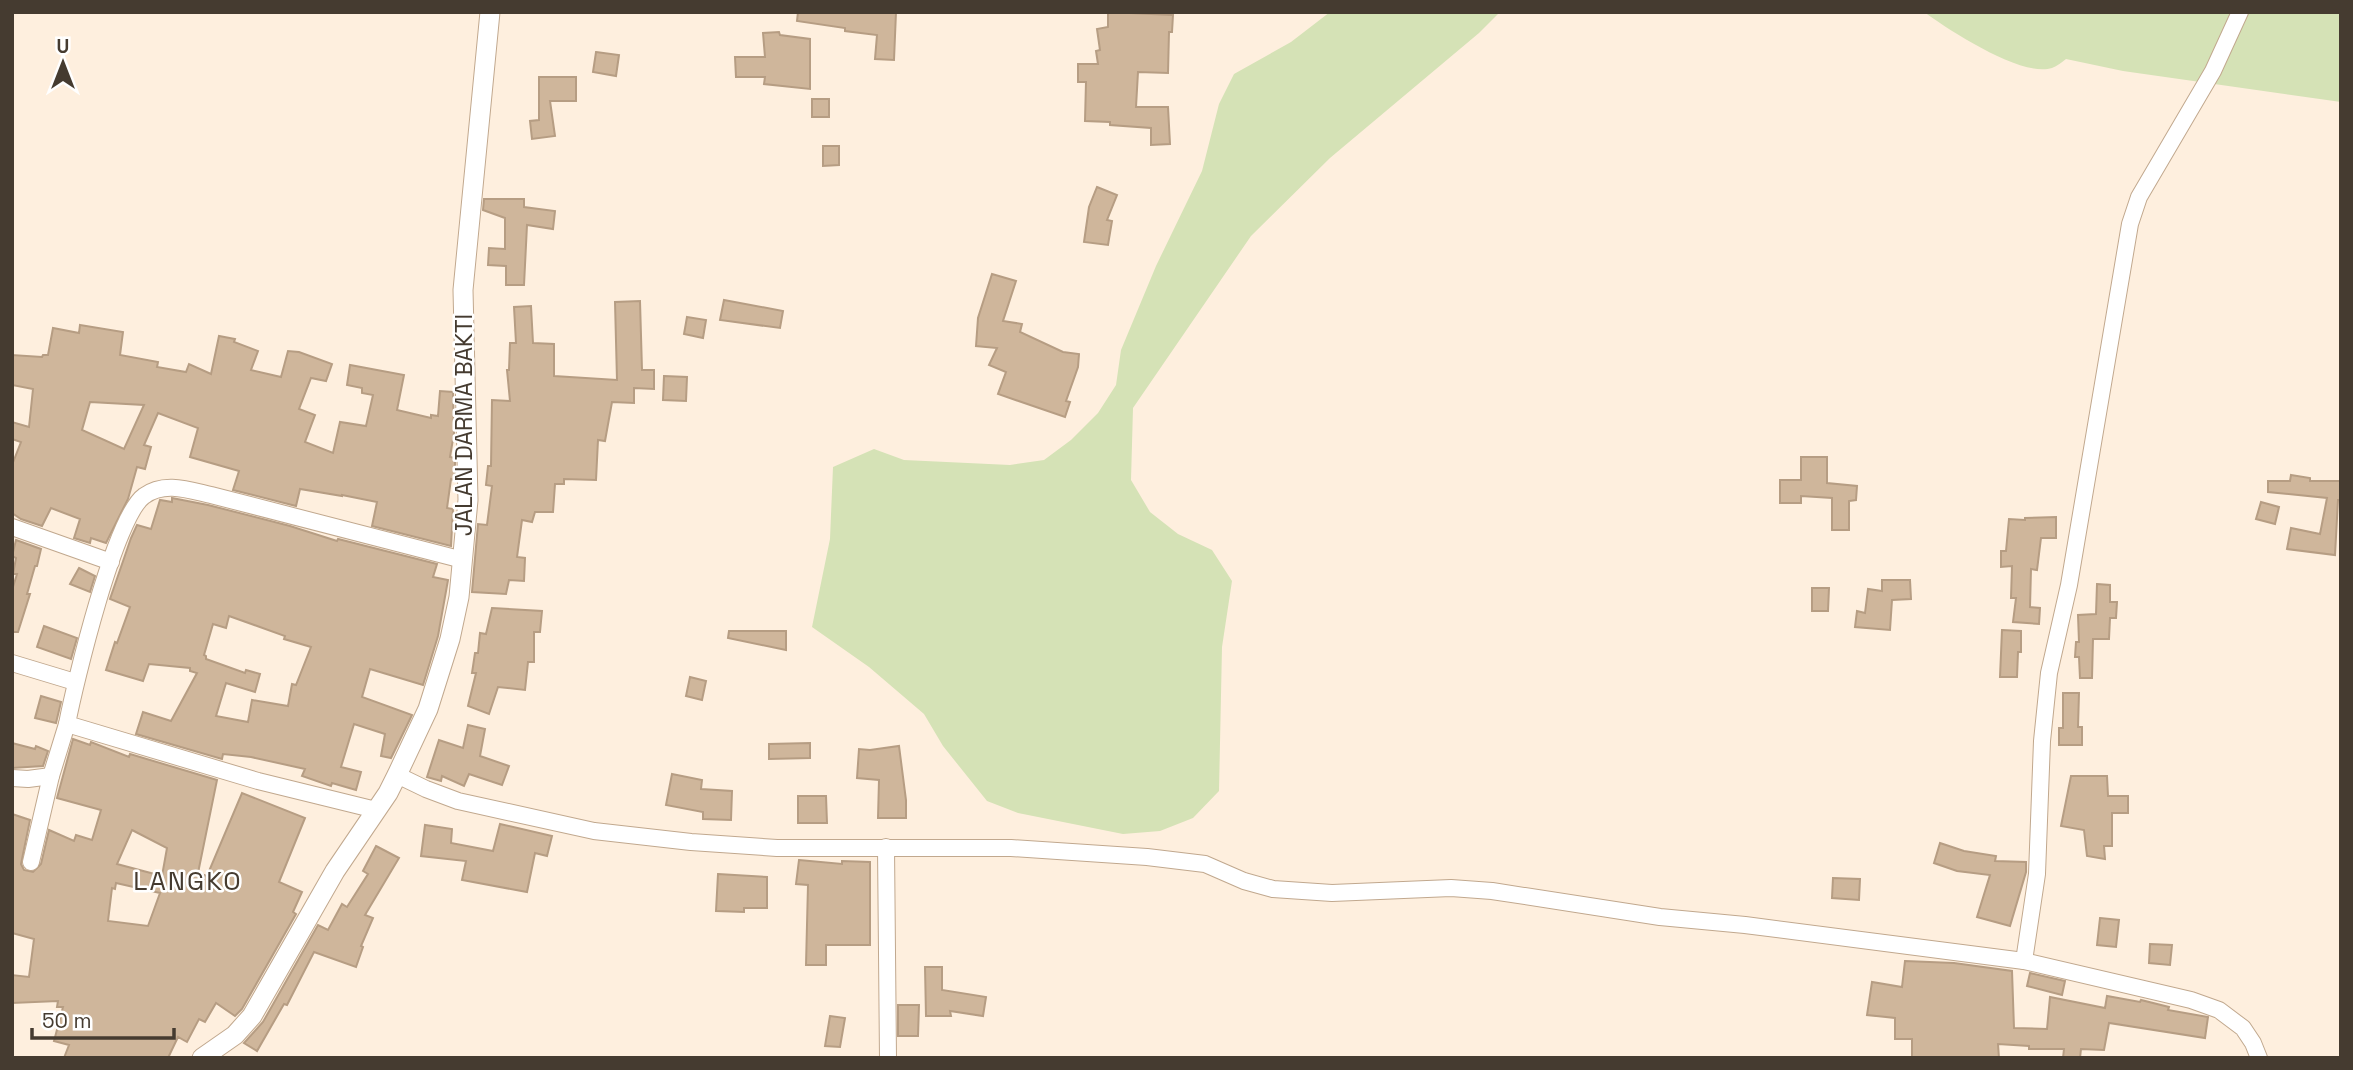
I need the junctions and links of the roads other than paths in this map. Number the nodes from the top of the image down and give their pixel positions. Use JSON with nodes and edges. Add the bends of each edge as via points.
{"nodes":[{"id":1,"x":490,"y":12,"type":"edge"},
{"id":2,"x":2240,"y":12,"type":"edge"},
{"id":3,"x":12,"y":527,"type":"edge"},
{"id":4,"x":463,"y":559,"type":"junction"},
{"id":5,"x":111,"y":562,"type":"junction"},
{"id":6,"x":12,"y":663,"type":"edge"},
{"id":7,"x":75,"y":682,"type":"junction"},
{"id":8,"x":67,"y":724,"type":"junction"},
{"id":9,"x":397,"y":775,"type":"junction"},
{"id":10,"x":51,"y":776,"type":"junction"},
{"id":11,"x":12,"y":778,"type":"edge"},
{"id":12,"x":376,"y":810,"type":"junction"},
{"id":13,"x":886,"y":847,"type":"junction"},
{"id":14,"x":31,"y":862,"type":"dead end"},
{"id":15,"x":2024,"y":961,"type":"junction"},
{"id":16,"x":202,"y":1058,"type":"edge"},
{"id":17,"x":888,"y":1058,"type":"edge"},
{"id":18,"x":2259,"y":1058,"type":"edge"}],
"edges":[{"from":1,"to":4,"type":"street","name":"JALAN DARMA BAKTI","via":[[463,290],[468,464]]},
{"from":2,"to":15,"type":"street","via":[[2213,71],[2139,197],[2130,225],[2069,585],[2049,674],[2037,874]]},
{"from":3,"to":5,"type":"street"},
{"from":4,"to":5,"type":"street","via":[[211,495],[162,487],[134,505]]},
{"from":4,"to":9,"type":"street","name":"JALAN DARMA BAKTI","via":[[459,597],[436,687]]},
{"from":5,"to":7,"type":"street"},
{"from":6,"to":7,"type":"street"},
{"from":7,"to":8,"type":"street"},
{"from":8,"to":10,"type":"street"},
{"from":8,"to":12,"type":"street","via":[[258,781]]},
{"from":9,"to":12,"type":"street","name":"JALAN DARMA BAKTI"},
{"from":9,"to":13,"type":"street","via":[[458,801],[594,831],[777,848]]},
{"from":10,"to":11,"type":"street"},
{"from":10,"to":14,"type":"street"},
{"from":12,"to":16,"type":"street","name":"JALAN DARMA BAKTI","via":[[335,871],[252,1016],[235,1035]]},
{"from":13,"to":15,"type":"street","via":[[1011,848],[1172,859],[1205,864],[1273,889],[1492,891],[1660,917]]},
{"from":13,"to":17,"type":"street"},
{"from":15,"to":18,"type":"street","via":[[2219,1010],[2243,1028]]}]}
